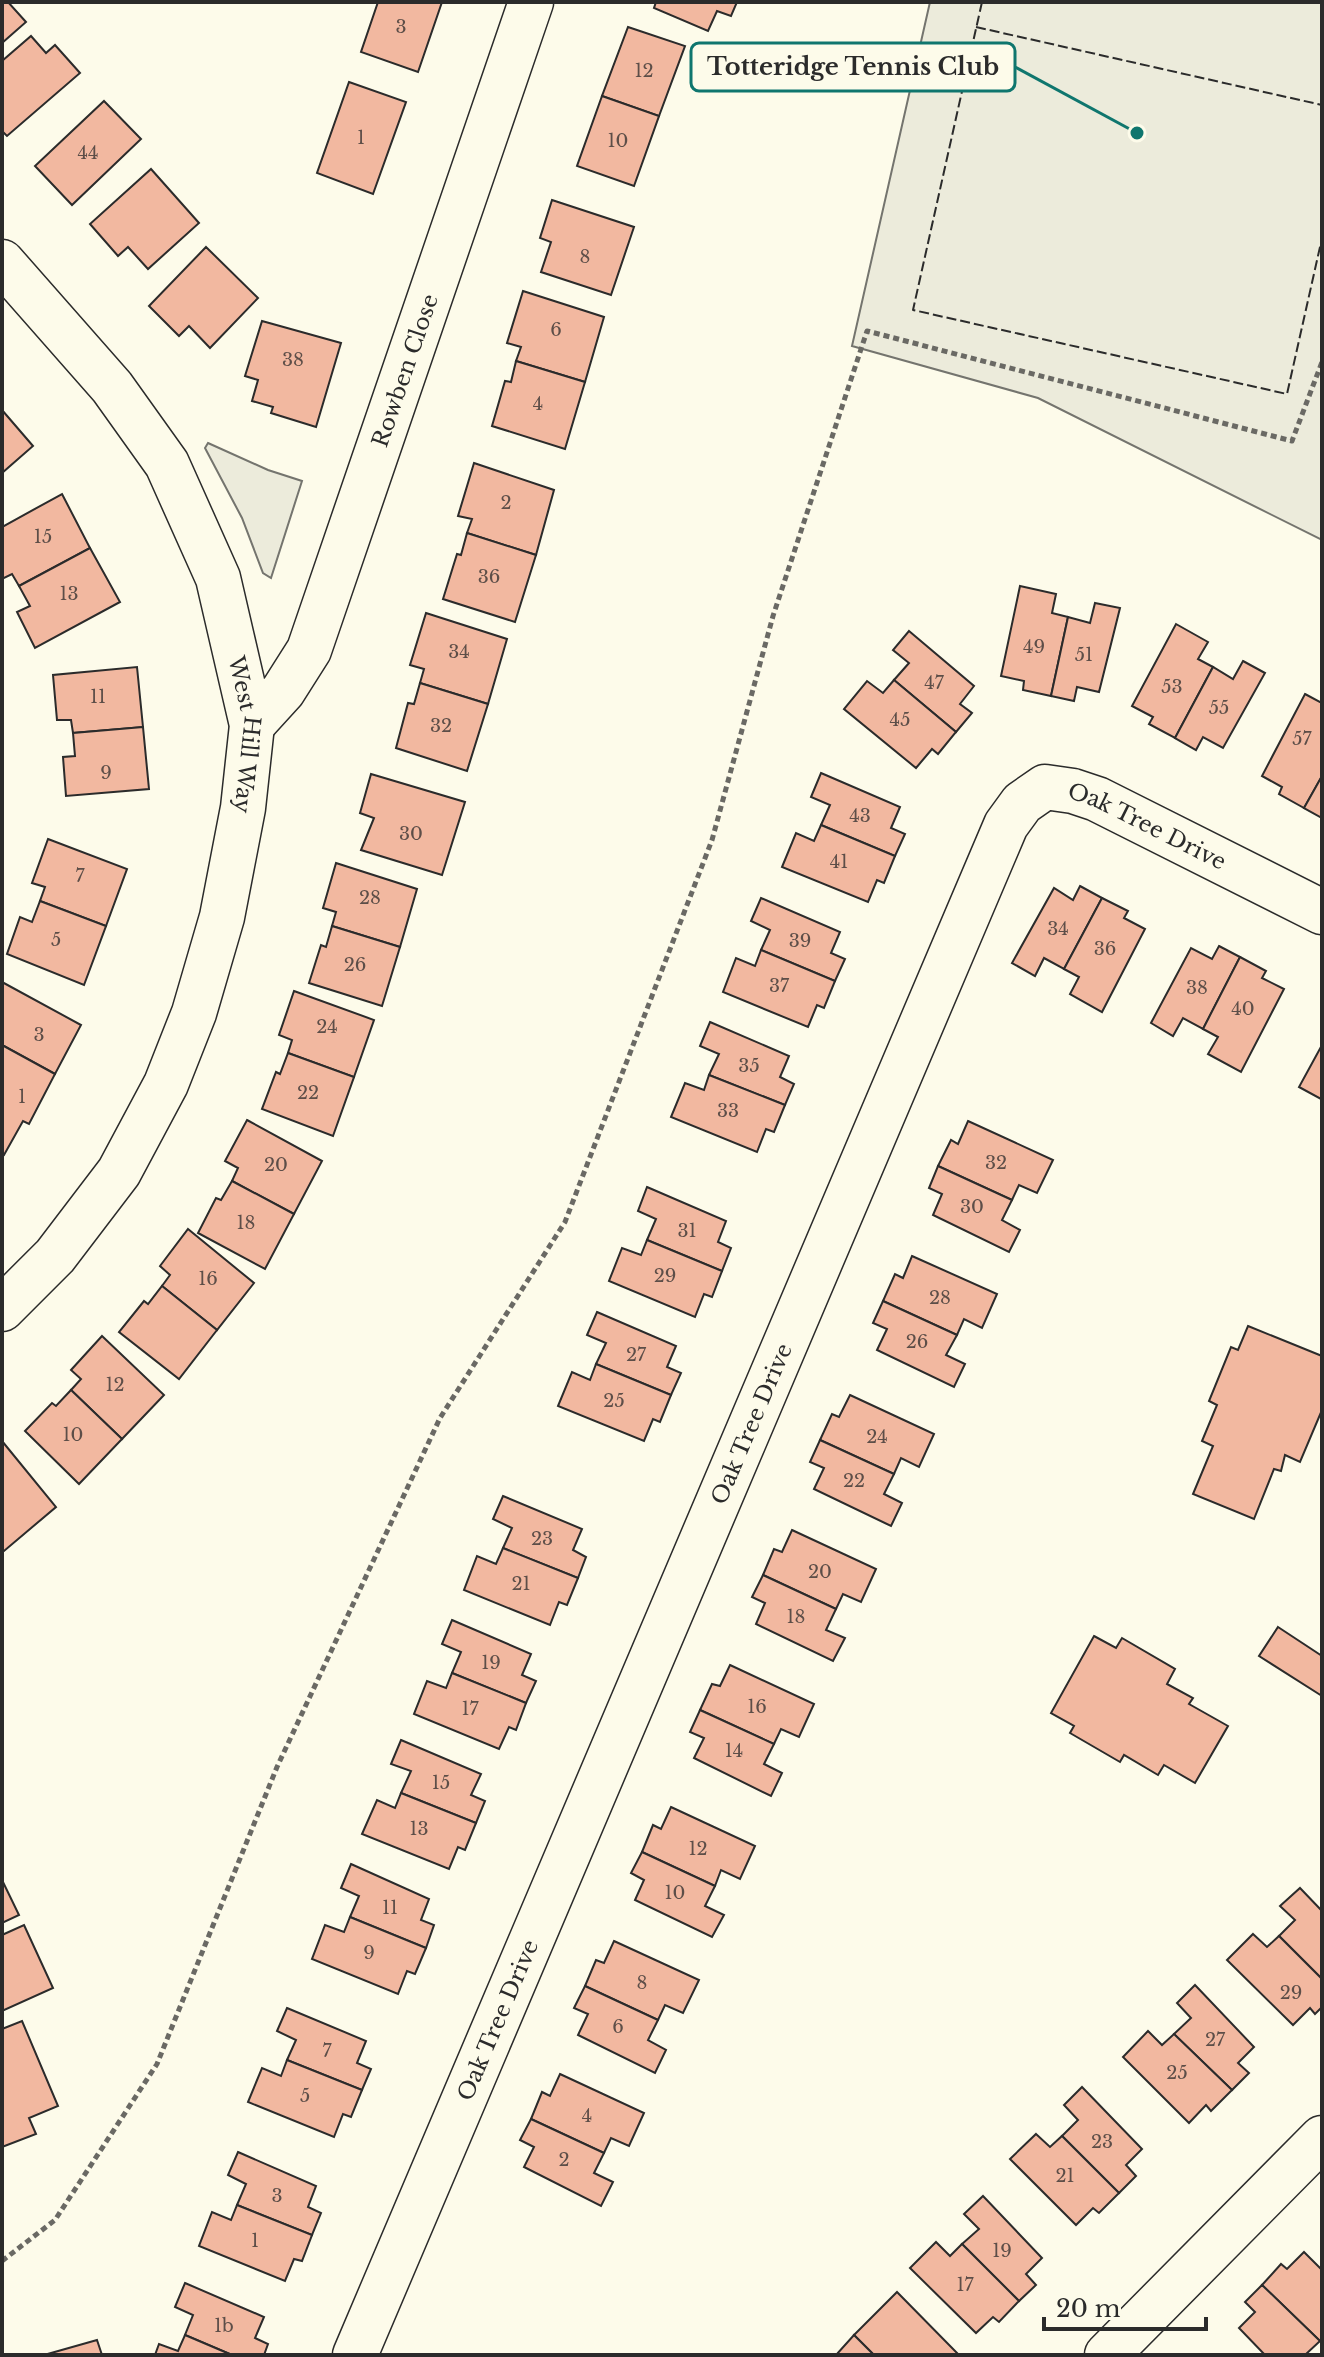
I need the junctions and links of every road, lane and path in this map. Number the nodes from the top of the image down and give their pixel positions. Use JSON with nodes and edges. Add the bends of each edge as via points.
{"nodes":[{"id":1,"x":531,"y":2,"type":"edge"},
{"id":2,"x":2,"y":262,"type":"edge"},
{"id":3,"x":1322,"y":362,"type":"edge"},
{"id":4,"x":252,"y":725,"type":"junction"},
{"id":5,"x":1322,"y":912,"type":"edge"},
{"id":6,"x":2,"y":1309,"type":"edge"},
{"id":7,"x":1322,"y":2138,"type":"edge"},
{"id":8,"x":2,"y":2261,"type":"edge"},
{"id":9,"x":355,"y":2355,"type":"edge"},
{"id":10,"x":1107,"y":2355,"type":"edge"}],
"edges":[{"from":1,"to":4,"type":"street","name":"Rowben Close","via":[[309,650],[283,691]]},
{"from":2,"to":4,"type":"street","name":"West Hill Way","via":[[112,387],[167,464],[218,578]]},
{"from":3,"to":8,"type":"path","via":[[1292,441],[867,331],[773,616],[712,840],[565,1222],[440,1418],[277,1767],[157,2064],[55,2220]]},
{"from":4,"to":6,"type":"street","name":"West Hill Way","via":[[222,917],[166,1084],[119,1172],[55,1256]]},
{"from":5,"to":9,"type":"street","name":"Oak Tree Drive","via":[[1073,791],[1045,787],[1022,803],[1006,825]]},
{"from":7,"to":10,"type":"street"}]}
